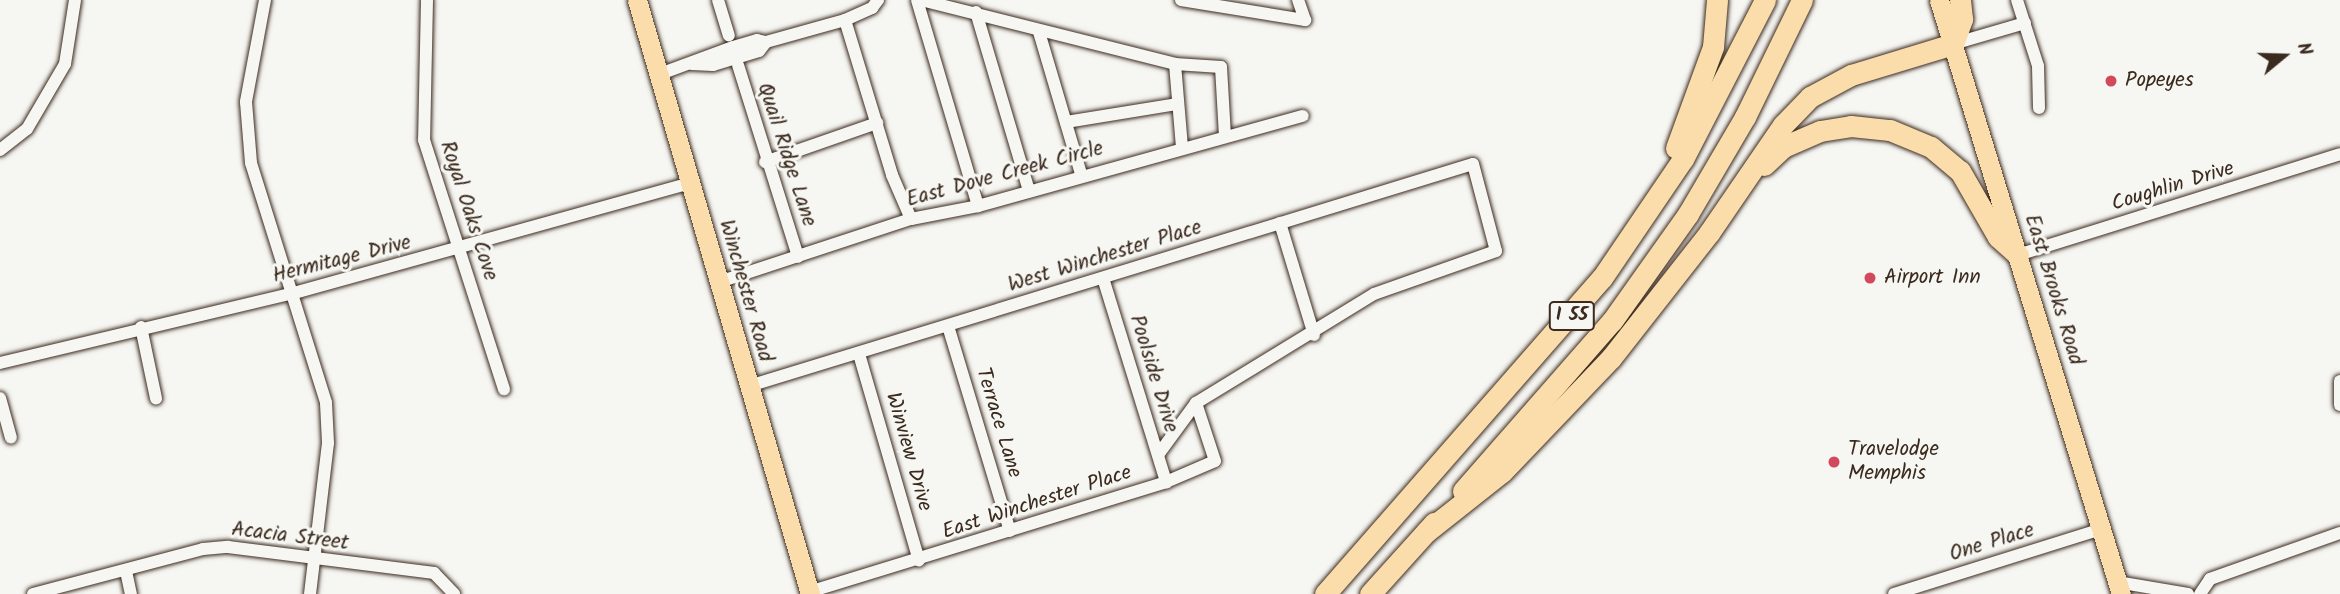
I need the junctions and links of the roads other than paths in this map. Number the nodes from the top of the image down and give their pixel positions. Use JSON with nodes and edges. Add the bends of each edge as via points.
{"nodes":[{"id":1,"x":75,"y":0,"type":"edge"},
{"id":2,"x":265,"y":0,"type":"edge"},
{"id":3,"x":427,"y":0,"type":"edge"},
{"id":4,"x":637,"y":0,"type":"edge"},
{"id":5,"x":718,"y":0,"type":"edge"},
{"id":6,"x":878,"y":0,"type":"edge"},
{"id":7,"x":919,"y":0,"type":"edge"},
{"id":8,"x":1181,"y":0,"type":"edge"},
{"id":9,"x":1298,"y":0,"type":"edge"},
{"id":10,"x":1717,"y":0,"type":"edge"},
{"id":11,"x":1765,"y":0,"type":"edge"},
{"id":12,"x":1802,"y":0,"type":"edge"},
{"id":13,"x":1939,"y":0,"type":"edge"},
{"id":14,"x":1959,"y":0,"type":"edge"},
{"id":15,"x":2017,"y":0,"type":"edge"},
{"id":16,"x":1240,"y":5,"type":"edge"},
{"id":17,"x":976,"y":12,"type":"junction"},
{"id":18,"x":845,"y":20,"type":"junction"},
{"id":19,"x":2025,"y":23,"type":"junction"},
{"id":20,"x":1039,"y":32,"type":"junction"},
{"id":21,"x":1953,"y":44,"type":"junction"},
{"id":22,"x":734,"y":51,"type":"junction"},
{"id":23,"x":1175,"y":64,"type":"junction"},
{"id":24,"x":660,"y":74,"type":"junction"},
{"id":25,"x":1177,"y":104,"type":"junction"},
{"id":26,"x":2039,"y":108,"type":"dead end"},
{"id":27,"x":1303,"y":116,"type":"dead end"},
{"id":28,"x":1066,"y":122,"type":"junction"},
{"id":29,"x":877,"y":123,"type":"junction"},
{"id":30,"x":1225,"y":136,"type":"junction"},
{"id":31,"x":1182,"y":147,"type":"junction"},
{"id":32,"x":0,"y":150,"type":"edge"},
{"id":33,"x":2340,"y":155,"type":"edge"},
{"id":34,"x":765,"y":162,"type":"junction"},
{"id":35,"x":1473,"y":163,"type":"joint"},
{"id":36,"x":1082,"y":177,"type":"junction"},
{"id":37,"x":690,"y":183,"type":"junction"},
{"id":38,"x":1029,"y":191,"type":"junction"},
{"id":39,"x":1739,"y":192,"type":"junction"},
{"id":40,"x":978,"y":206,"type":"junction"},
{"id":41,"x":911,"y":219,"type":"junction"},
{"id":42,"x":1644,"y":220,"type":"junction"},
{"id":43,"x":1280,"y":223,"type":"junction"},
{"id":44,"x":462,"y":249,"type":"junction"},
{"id":45,"x":2018,"y":255,"type":"junction"},
{"id":46,"x":798,"y":257,"type":"junction"},
{"id":47,"x":1103,"y":278,"type":"junction"},
{"id":48,"x":719,"y":282,"type":"junction"},
{"id":49,"x":293,"y":293,"type":"junction"},
{"id":50,"x":948,"y":326,"type":"junction"},
{"id":51,"x":141,"y":327,"type":"junction"},
{"id":52,"x":1314,"y":335,"type":"junction"},
{"id":53,"x":859,"y":354,"type":"junction"},
{"id":54,"x":0,"y":363,"type":"edge"},
{"id":55,"x":2340,"y":382,"type":"edge"},
{"id":56,"x":749,"y":386,"type":"junction"},
{"id":57,"x":504,"y":389,"type":"dead end"},
{"id":58,"x":0,"y":398,"type":"edge"},
{"id":59,"x":156,"y":398,"type":"dead end"},
{"id":60,"x":1196,"y":403,"type":"junction"},
{"id":61,"x":2338,"y":403,"type":"edge"},
{"id":62,"x":11,"y":438,"type":"dead end"},
{"id":63,"x":1158,"y":455,"type":"junction"},
{"id":64,"x":1166,"y":482,"type":"junction"},
{"id":65,"x":2101,"y":530,"type":"junction"},
{"id":66,"x":1010,"y":531,"type":"junction"},
{"id":67,"x":1426,"y":532,"type":"junction"},
{"id":68,"x":2340,"y":533,"type":"edge"},
{"id":69,"x":315,"y":560,"type":"junction"},
{"id":70,"x":919,"y":561,"type":"junction"},
{"id":71,"x":126,"y":571,"type":"junction"},
{"id":72,"x":2119,"y":588,"type":"edge"},
{"id":73,"x":810,"y":593,"type":"edge"},
{"id":74,"x":33,"y":594,"type":"edge"},
{"id":75,"x":131,"y":594,"type":"edge"},
{"id":76,"x":310,"y":594,"type":"edge"},
{"id":77,"x":454,"y":594,"type":"edge"},
{"id":78,"x":1325,"y":594,"type":"edge"},
{"id":79,"x":1370,"y":594,"type":"edge"},
{"id":80,"x":1894,"y":594,"type":"edge"},
{"id":81,"x":2188,"y":594,"type":"edge"},
{"id":82,"x":2200,"y":594,"type":"edge"}],
"edges":[{"from":1,"to":32,"type":"street","via":[[65,64],[27,130]]},
{"from":2,"to":49,"type":"street","via":[[246,102],[251,163]]},
{"from":3,"to":44,"type":"street","name":"Royal Oaks Cove","via":[[424,140]]},
{"from":4,"to":24,"type":"main road","name":"Winchester Road"},
{"from":5,"to":22,"type":"street","name":"Quail Ridge Lane"},
{"from":6,"to":18,"type":"street","via":[[865,13]]},
{"from":7,"to":17,"type":"street"},
{"from":7,"to":40,"type":"street"},
{"from":8,"to":16,"type":"street"},
{"from":9,"to":16,"type":"street","via":[[1305,20]]},
{"from":10,"to":42,"type":"highway","via":[[1713,47],[1703,82]]},
{"from":11,"to":42,"type":"highway","number":"I 55","via":[[1709,113]]},
{"from":12,"to":67,"type":"highway","number":"I 55","via":[[1717,168],[1648,271],[1612,321]]},
{"from":13,"to":21,"type":"main road","name":"East Brooks Road"},
{"from":14,"to":21,"type":"highway","via":[[1962,19]]},
{"from":15,"to":19,"type":"street"},
{"from":17,"to":20,"type":"street"},
{"from":17,"to":38,"type":"street"},
{"from":18,"to":22,"type":"street","via":[[766,43],[760,51]]},
{"from":18,"to":29,"type":"street"},
{"from":19,"to":21,"type":"street"},
{"from":19,"to":26,"type":"street","via":[[2040,76]]},
{"from":20,"to":23,"type":"street"},
{"from":20,"to":28,"type":"street"},
{"from":21,"to":39,"type":"highway","via":[[1852,75],[1810,97],[1783,125]]},
{"from":21,"to":45,"type":"main road","name":"East Brooks Road"},
{"from":22,"to":24,"type":"street","via":[[713,65],[689,64]]},
{"from":22,"to":34,"type":"street","name":"Quail Ridge Lane"},
{"from":23,"to":25,"type":"street"},
{"from":23,"to":30,"type":"street","via":[[1221,67]]},
{"from":24,"to":37,"type":"main road","name":"Winchester Road"},
{"from":25,"to":28,"type":"street"},
{"from":25,"to":31,"type":"street"},
{"from":27,"to":30,"type":"street","name":"East Dove Creek Circle"},
{"from":28,"to":36,"type":"street"},
{"from":29,"to":34,"type":"street"},
{"from":29,"to":41,"type":"street"},
{"from":30,"to":31,"type":"street","name":"East Dove Creek Circle"},
{"from":31,"to":36,"type":"street","name":"East Dove Creek Circle"},
{"from":33,"to":45,"type":"street","name":"Coughlin Drive"},
{"from":34,"to":46,"type":"street","name":"Quail Ridge Lane"},
{"from":35,"to":43,"type":"street","name":"West Winchester Place"},
{"from":35,"to":52,"type":"street","name":"East Winchester Place","via":[[1496,251],[1374,294]]},
{"from":36,"to":38,"type":"street","name":"East Dove Creek Circle"},
{"from":37,"to":44,"type":"street","name":"Hermitage Drive"},
{"from":37,"to":48,"type":"main road","name":"Winchester Road"},
{"from":38,"to":40,"type":"street","name":"East Dove Creek Circle"},
{"from":39,"to":45,"type":"highway","via":[[1768,160],[1802,137],[1851,126],[1890,130],[1931,147],[1960,171],[1998,237]]},
{"from":39,"to":67,"type":"highway","via":[[1659,299],[1578,394],[1502,472]]},
{"from":40,"to":41,"type":"street","name":"East Dove Creek Circle"},
{"from":41,"to":46,"type":"street","name":"East Dove Creek Circle"},
{"from":42,"to":78,"type":"highway","number":"I 55","via":[[1565,325]]},
{"from":43,"to":47,"type":"street","name":"West Winchester Place"},
{"from":43,"to":52,"type":"street"},
{"from":44,"to":49,"type":"street","name":"Hermitage Drive"},
{"from":44,"to":57,"type":"street","name":"Royal Oaks Cove"},
{"from":45,"to":65,"type":"main road","name":"East Brooks Road"},
{"from":46,"to":48,"type":"street","name":"East Dove Creek Circle"},
{"from":47,"to":50,"type":"street","name":"West Winchester Place"},
{"from":47,"to":63,"type":"street","name":"Poolside Drive"},
{"from":48,"to":56,"type":"main road","name":"Winchester Road"},
{"from":49,"to":51,"type":"street","name":"Hermitage Drive"},
{"from":49,"to":69,"type":"street","via":[[326,403],[328,443]]},
{"from":50,"to":53,"type":"street","name":"West Winchester Place"},
{"from":50,"to":66,"type":"street","name":"Terrace Lane"},
{"from":51,"to":54,"type":"street","name":"Hermitage Drive"},
{"from":51,"to":59,"type":"street"},
{"from":52,"to":60,"type":"street","name":"East Winchester Place"},
{"from":53,"to":56,"type":"street","name":"West Winchester Place"},
{"from":53,"to":70,"type":"street","name":"Winview Drive"},
{"from":55,"to":61,"type":"street"},
{"from":56,"to":73,"type":"main road","name":"Winchester Road"},
{"from":58,"to":62,"type":"street"},
{"from":60,"to":63,"type":"street","name":"East Winchester Place"},
{"from":60,"to":64,"type":"street","name":"East Winchester Place","via":[[1215,461]]},
{"from":63,"to":64,"type":"street","name":"Poolside Drive"},
{"from":64,"to":66,"type":"street","name":"East Winchester Place"},
{"from":65,"to":72,"type":"main road","name":"East Brooks Road"},
{"from":65,"to":80,"type":"street","name":"One Place"},
{"from":66,"to":70,"type":"street","name":"East Winchester Place"},
{"from":67,"to":79,"type":"highway","number":"I 55"},
{"from":68,"to":82,"type":"street","via":[[2210,579]]},
{"from":69,"to":71,"type":"street","name":"Acacia Street","via":[[228,547]]},
{"from":69,"to":76,"type":"street"},
{"from":69,"to":77,"type":"street","name":"Acacia Street","via":[[434,573]]},
{"from":70,"to":73,"type":"street","name":"East Winchester Place"},
{"from":71,"to":74,"type":"street","name":"Acacia Street"},
{"from":71,"to":75,"type":"street"},
{"from":72,"to":81,"type":"street"}]}
